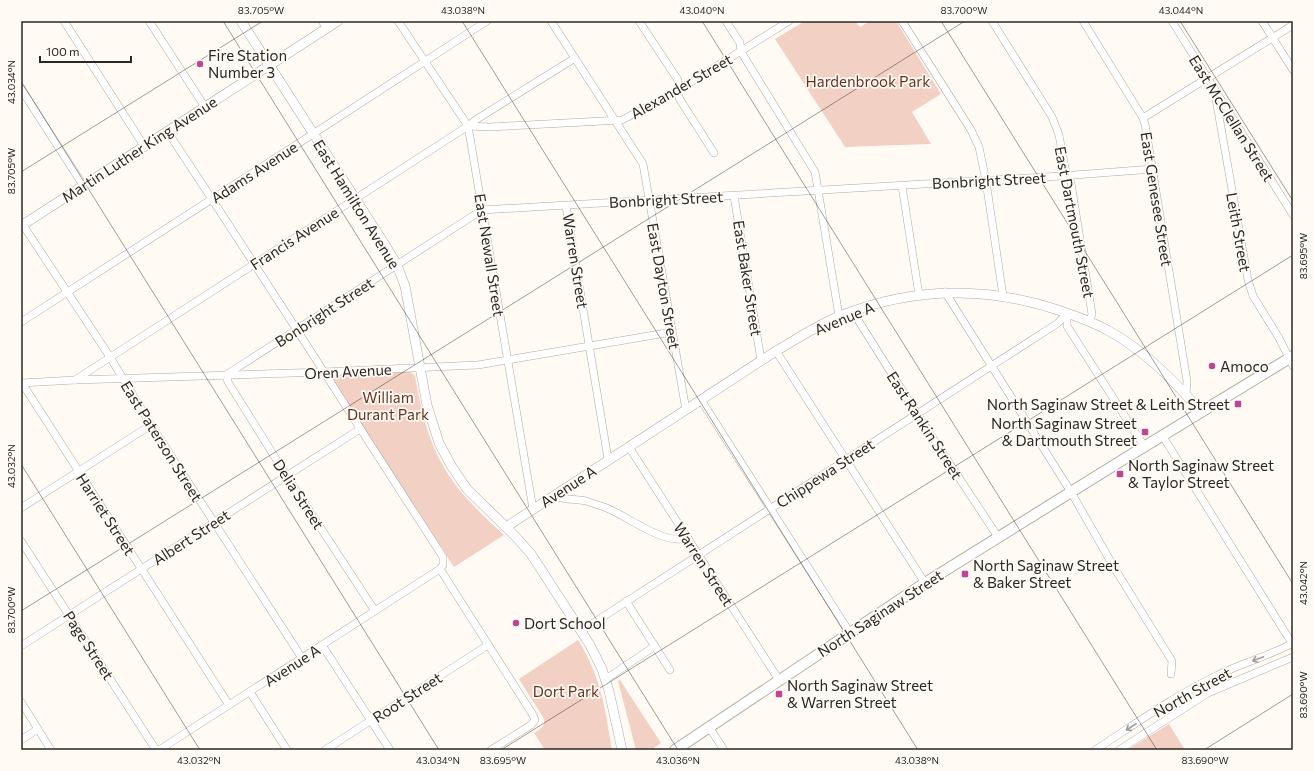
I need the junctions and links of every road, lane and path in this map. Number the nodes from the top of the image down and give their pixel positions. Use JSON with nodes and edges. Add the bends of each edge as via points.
{"nodes":[{"id":1,"x":64,"y":21,"type":"edge"},
{"id":2,"x":150,"y":21,"type":"edge"},
{"id":3,"x":241,"y":21,"type":"edge"},
{"id":4,"x":338,"y":21,"type":"edge"},
{"id":5,"x":398,"y":21,"type":"edge"},
{"id":6,"x":487,"y":21,"type":"edge"},
{"id":7,"x":551,"y":21,"type":"edge"},
{"id":8,"x":639,"y":21,"type":"edge"},
{"id":9,"x":726,"y":21,"type":"edge"},
{"id":10,"x":789,"y":21,"type":"edge"},
{"id":11,"x":902,"y":21,"type":"edge"},
{"id":12,"x":992,"y":21,"type":"edge"},
{"id":13,"x":1083,"y":21,"type":"edge"},
{"id":14,"x":1172,"y":21,"type":"edge"},
{"id":15,"x":1262,"y":21,"type":"edge"},
{"id":16,"x":324,"y":25,"type":"edge"},
{"id":17,"x":1293,"y":25,"type":"edge"},
{"id":18,"x":1273,"y":38,"type":"junction"},
{"id":19,"x":741,"y":51,"type":"junction"},
{"id":20,"x":575,"y":58,"type":"junction"},
{"id":21,"x":425,"y":61,"type":"junction"},
{"id":22,"x":269,"y":65,"type":"junction"},
{"id":23,"x":1293,"y":70,"type":"edge"},
{"id":24,"x":1207,"y":78,"type":"junction"},
{"id":25,"x":1214,"y":88,"type":"junction"},
{"id":26,"x":21,"y":89,"type":"edge"},
{"id":27,"x":679,"y":89,"type":"junction"},
{"id":28,"x":205,"y":107,"type":"junction"},
{"id":29,"x":1143,"y":118,"type":"junction"},
{"id":30,"x":615,"y":121,"type":"junction"},
{"id":31,"x":468,"y":126,"type":"junction"},
{"id":32,"x":168,"y":131,"type":"junction"},
{"id":33,"x":314,"y":134,"type":"junction"},
{"id":34,"x":144,"y":146,"type":"junction"},
{"id":35,"x":714,"y":153,"type":"dead end"},
{"id":36,"x":1153,"y":169,"type":"junction"},
{"id":37,"x":1068,"y":175,"type":"junction"},
{"id":38,"x":986,"y":181,"type":"junction"},
{"id":39,"x":83,"y":185,"type":"junction"},
{"id":40,"x":902,"y":186,"type":"junction"},
{"id":41,"x":818,"y":190,"type":"junction"},
{"id":42,"x":734,"y":196,"type":"junction"},
{"id":43,"x":213,"y":198,"type":"junction"},
{"id":44,"x":356,"y":199,"type":"junction"},
{"id":45,"x":650,"y":200,"type":"junction"},
{"id":46,"x":566,"y":206,"type":"junction"},
{"id":47,"x":482,"y":210,"type":"junction"},
{"id":48,"x":1293,"y":215,"type":"edge"},
{"id":49,"x":22,"y":224,"type":"edge"},
{"id":50,"x":255,"y":264,"type":"junction"},
{"id":51,"x":397,"y":265,"type":"junction"},
{"id":52,"x":67,"y":292,"type":"junction"},
{"id":53,"x":945,"y":292,"type":"junction"},
{"id":54,"x":919,"y":295,"type":"junction"},
{"id":55,"x":1003,"y":296,"type":"junction"},
{"id":56,"x":853,"y":312,"type":"junction"},
{"id":57,"x":1067,"y":313,"type":"junction"},
{"id":58,"x":839,"y":316,"type":"junction"},
{"id":59,"x":1090,"y":321,"type":"junction"},
{"id":60,"x":21,"y":322,"type":"edge"},
{"id":61,"x":297,"y":329,"type":"junction"},
{"id":62,"x":672,"y":332,"type":"junction"},
{"id":63,"x":590,"y":346,"type":"junction"},
{"id":64,"x":776,"y":351,"type":"junction"},
{"id":65,"x":110,"y":357,"type":"junction"},
{"id":66,"x":507,"y":359,"type":"junction"},
{"id":67,"x":761,"y":360,"type":"junction"},
{"id":68,"x":1292,"y":360,"type":"edge"},
{"id":69,"x":991,"y":366,"type":"junction"},
{"id":70,"x":420,"y":367,"type":"junction"},
{"id":71,"x":323,"y":372,"type":"junction"},
{"id":72,"x":226,"y":375,"type":"junction"},
{"id":73,"x":123,"y":379,"type":"junction"},
{"id":74,"x":75,"y":380,"type":"junction"},
{"id":75,"x":22,"y":383,"type":"edge"},
{"id":76,"x":1186,"y":394,"type":"junction"},
{"id":77,"x":701,"y":400,"type":"junction"},
{"id":78,"x":686,"y":410,"type":"junction"},
{"id":79,"x":1201,"y":412,"type":"junction"},
{"id":80,"x":917,"y":414,"type":"junction"},
{"id":81,"x":151,"y":425,"type":"junction"},
{"id":82,"x":360,"y":429,"type":"junction"},
{"id":83,"x":1162,"y":435,"type":"junction"},
{"id":84,"x":1144,"y":446,"type":"junction"},
{"id":85,"x":629,"y":447,"type":"junction"},
{"id":86,"x":608,"y":459,"type":"junction"},
{"id":87,"x":846,"y":459,"type":"junction"},
{"id":88,"x":79,"y":471,"type":"junction"},
{"id":89,"x":286,"y":476,"type":"junction"},
{"id":90,"x":1071,"y":492,"type":"junction"},
{"id":91,"x":553,"y":496,"type":"junction"},
{"id":92,"x":21,"y":508,"type":"edge"},
{"id":93,"x":771,"y":508,"type":"junction"},
{"id":94,"x":533,"y":509,"type":"junction"},
{"id":95,"x":214,"y":522,"type":"junction"},
{"id":96,"x":506,"y":527,"type":"junction"},
{"id":97,"x":998,"y":537,"type":"junction"},
{"id":98,"x":688,"y":538,"type":"junction"},
{"id":99,"x":21,"y":541,"type":"edge"},
{"id":100,"x":698,"y":554,"type":"junction"},
{"id":101,"x":442,"y":567,"type":"junction"},
{"id":102,"x":142,"y":569,"type":"junction"},
{"id":103,"x":925,"y":583,"type":"junction"},
{"id":104,"x":626,"y":601,"type":"junction"},
{"id":105,"x":375,"y":611,"type":"junction"},
{"id":106,"x":70,"y":615,"type":"junction"},
{"id":107,"x":581,"y":631,"type":"junction"},
{"id":108,"x":850,"y":633,"type":"junction"},
{"id":109,"x":1293,"y":643,"type":"edge"},
{"id":110,"x":322,"y":645,"type":"junction"},
{"id":111,"x":488,"y":645,"type":"junction"},
{"id":112,"x":21,"y":646,"type":"edge"},
{"id":113,"x":655,"y":646,"type":"junction"},
{"id":114,"x":1293,"y":657,"type":"edge"},
{"id":115,"x":302,"y":658,"type":"junction"},
{"id":116,"x":670,"y":670,"type":"dead end"},
{"id":117,"x":1171,"y":674,"type":"dead end"},
{"id":118,"x":606,"y":680,"type":"junction"},
{"id":119,"x":779,"y":680,"type":"junction"},
{"id":120,"x":250,"y":692,"type":"junction"},
{"id":121,"x":21,"y":702,"type":"edge"},
{"id":122,"x":1166,"y":704,"type":"junction"},
{"id":123,"x":230,"y":705,"type":"junction"},
{"id":124,"x":1173,"y":715,"type":"junction"},
{"id":125,"x":371,"y":720,"type":"junction"},
{"id":126,"x":709,"y":727,"type":"junction"},
{"id":127,"x":38,"y":729,"type":"junction"},
{"id":128,"x":21,"y":740,"type":"edge"},
{"id":129,"x":162,"y":749,"type":"edge"},
{"id":130,"x":52,"y":750,"type":"edge"},
{"id":131,"x":287,"y":750,"type":"edge"},
{"id":132,"x":325,"y":750,"type":"edge"},
{"id":133,"x":390,"y":750,"type":"edge"},
{"id":134,"x":491,"y":750,"type":"edge"},
{"id":135,"x":622,"y":750,"type":"edge"},
{"id":136,"x":675,"y":750,"type":"edge"},
{"id":137,"x":724,"y":750,"type":"edge"},
{"id":138,"x":1095,"y":750,"type":"edge"},
{"id":139,"x":1119,"y":750,"type":"edge"}],
"edges":[{"from":1,"to":34,"type":"street"},
{"from":2,"to":28,"type":"street"},
{"from":3,"to":22,"type":"street","name":"East Hamilton Avenue"},
{"from":4,"to":16,"type":"street","name":"Martin Luther King Avenue"},
{"from":5,"to":21,"type":"street","name":"East Newall Street"},
{"from":6,"to":21,"type":"street","name":"Adams Avenue"},
{"from":7,"to":20,"type":"street","name":"East Dayton Street"},
{"from":8,"to":27,"type":"street","via":[[678,80]]},
{"from":9,"to":19,"type":"street","via":[[740,43]]},
{"from":10,"to":19,"type":"street","name":"Alexander Street"},
{"from":11,"to":38,"type":"street","via":[[971,130],[979,147]]},
{"from":12,"to":37,"type":"street","name":"East Dartmouth Street","via":[[1052,118],[1059,134]]},
{"from":13,"to":29,"type":"street","name":"East Genesee Street"},
{"from":14,"to":24,"type":"street","name":"East McClellan Street"},
{"from":15,"to":18,"type":"street"},
{"from":16,"to":22,"type":"street","name":"Martin Luther King Avenue"},
{"from":17,"to":18,"type":"street"},
{"from":18,"to":23,"type":"street"},
{"from":18,"to":24,"type":"street"},
{"from":19,"to":27,"type":"street","name":"Alexander Street"},
{"from":19,"to":41,"type":"street","via":[[815,172]]},
{"from":20,"to":30,"type":"street","name":"East Dayton Street"},
{"from":20,"to":31,"type":"street","name":"Francis Avenue"},
{"from":21,"to":31,"type":"street","name":"East Newall Street"},
{"from":21,"to":33,"type":"street","name":"Adams Avenue"},
{"from":22,"to":28,"type":"street","name":"Martin Luther King Avenue"},
{"from":22,"to":33,"type":"street","name":"East Hamilton Avenue"},
{"from":24,"to":25,"type":"street","name":"East McClellan Street"},
{"from":24,"to":29,"type":"street"},
{"from":25,"to":48,"type":"street","name":"East McClellan Street"},
{"from":25,"to":68,"type":"street","name":"Leith Street","via":[[1248,280],[1253,296]]},
{"from":26,"to":39,"type":"street"},
{"from":27,"to":30,"type":"street","name":"Alexander Street","via":[[622,120]]},
{"from":27,"to":35,"type":"street","via":[[679,98]]},
{"from":28,"to":32,"type":"street","name":"Martin Luther King Avenue"},
{"from":29,"to":36,"type":"street","name":"East Genesee Street"},
{"from":30,"to":31,"type":"street","name":"Alexander Street","via":[[489,128]]},
{"from":30,"to":45,"type":"street","name":"East Dayton Street","via":[[644,164]]},
{"from":31,"to":44,"type":"street","name":"Francis Avenue"},
{"from":31,"to":47,"type":"street","name":"East Newall Street"},
{"from":32,"to":34,"type":"street","name":"Martin Luther King Avenue"},
{"from":32,"to":43,"type":"street"},
{"from":33,"to":43,"type":"street","name":"Adams Avenue"},
{"from":33,"to":44,"type":"street","name":"East Hamilton Avenue"},
{"from":34,"to":39,"type":"street","name":"Martin Luther King Avenue"},
{"from":36,"to":37,"type":"street","name":"Bonbright Street"},
{"from":36,"to":76,"type":"street","name":"East Genesee Street","via":[[1187,381]]},
{"from":37,"to":38,"type":"street","name":"Bonbright Street"},
{"from":37,"to":59,"type":"street","name":"East Dartmouth Street","via":[[1092,314]]},
{"from":38,"to":40,"type":"street","name":"Bonbright Street"},
{"from":38,"to":55,"type":"street"},
{"from":39,"to":49,"type":"street","name":"Martin Luther King Avenue"},
{"from":40,"to":41,"type":"street","name":"Bonbright Street"},
{"from":40,"to":54,"type":"street"},
{"from":41,"to":42,"type":"street","name":"Bonbright Street"},
{"from":41,"to":58,"type":"street"},
{"from":42,"to":45,"type":"street","name":"Bonbright Street"},
{"from":42,"to":67,"type":"street","name":"East Baker Street"},
{"from":43,"to":50,"type":"street"},
{"from":43,"to":52,"type":"street","name":"Adams Avenue"},
{"from":44,"to":50,"type":"street","name":"Francis Avenue"},
{"from":44,"to":51,"type":"street","name":"East Hamilton Avenue"},
{"from":45,"to":46,"type":"street","name":"Bonbright Street"},
{"from":45,"to":62,"type":"street","name":"East Dayton Street"},
{"from":46,"to":47,"type":"street","name":"Bonbright Street"},
{"from":46,"to":63,"type":"street","name":"Warren Street"},
{"from":47,"to":51,"type":"street","name":"Bonbright Street"},
{"from":47,"to":66,"type":"street","name":"East Newall Street"},
{"from":49,"to":52,"type":"street","name":"East Paterson Street"},
{"from":50,"to":61,"type":"street"},
{"from":50,"to":65,"type":"street","name":"Francis Avenue"},
{"from":51,"to":61,"type":"street","name":"Bonbright Street"},
{"from":51,"to":70,"type":"street","name":"East Hamilton Avenue","via":[[408,297]]},
{"from":52,"to":60,"type":"street","name":"Adams Avenue"},
{"from":52,"to":65,"type":"street","name":"East Paterson Street"},
{"from":53,"to":54,"type":"street","name":"Avenue A"},
{"from":53,"to":55,"type":"street","name":"Avenue A"},
{"from":53,"to":69,"type":"street"},
{"from":54,"to":56,"type":"street","name":"Avenue A","via":[[894,299]]},
{"from":55,"to":57,"type":"street","name":"Avenue A"},
{"from":56,"to":58,"type":"street","name":"Avenue A"},
{"from":56,"to":80,"type":"street","name":"East Rankin Street"},
{"from":57,"to":59,"type":"street","name":"Avenue A"},
{"from":57,"to":69,"type":"street","name":"Chippewa Street","via":[[1058,323]]},
{"from":57,"to":84,"type":"street","name":"East Dartmouth Street","via":[[1067,326]]},
{"from":58,"to":64,"type":"street","name":"Avenue A"},
{"from":59,"to":76,"type":"street","name":"Avenue A","via":[[1125,340]]},
{"from":61,"to":71,"type":"street"},
{"from":61,"to":72,"type":"street","name":"Bonbright Street"},
{"from":62,"to":63,"type":"street","name":"Oren Avenue"},
{"from":62,"to":78,"type":"street","name":"East Dayton Street"},
{"from":63,"to":66,"type":"street","name":"Oren Avenue"},
{"from":63,"to":86,"type":"street","name":"Warren Street"},
{"from":64,"to":67,"type":"street","name":"Avenue A"},
{"from":64,"to":87,"type":"street","name":"East Baker Street"},
{"from":65,"to":73,"type":"street","name":"East Paterson Street"},
{"from":65,"to":74,"type":"street","name":"Francis Avenue"},
{"from":66,"to":70,"type":"street","name":"Oren Avenue","via":[[478,365]]},
{"from":66,"to":94,"type":"street","name":"East Newall Street"},
{"from":67,"to":77,"type":"street","name":"Avenue A"},
{"from":68,"to":79,"type":"main road","name":"North Saginaw Street"},
{"from":69,"to":80,"type":"street","name":"Chippewa Street"},
{"from":69,"to":90,"type":"street"},
{"from":70,"to":71,"type":"street","name":"Oren Avenue"},
{"from":70,"to":96,"type":"street","name":"East Hamilton Avenue","via":[[430,419],[445,455],[468,489]]},
{"from":71,"to":72,"type":"street","name":"Oren Avenue"},
{"from":71,"to":82,"type":"street"},
{"from":72,"to":73,"type":"street","name":"Oren Avenue"},
{"from":72,"to":89,"type":"street","name":"Delia Street"},
{"from":73,"to":74,"type":"street","name":"Oren Avenue"},
{"from":73,"to":81,"type":"street","name":"East Paterson Street"},
{"from":74,"to":75,"type":"street","name":"Oren Avenue"},
{"from":75,"to":88,"type":"street","name":"Harriet Street"},
{"from":76,"to":79,"type":"street","name":"Avenue A"},
{"from":77,"to":78,"type":"street","name":"Avenue A"},
{"from":77,"to":93,"type":"street"},
{"from":78,"to":85,"type":"street","name":"Avenue A"},
{"from":79,"to":83,"type":"main road","name":"North Saginaw Street"},
{"from":80,"to":87,"type":"street","name":"Chippewa Street"},
{"from":80,"to":97,"type":"street","name":"East Rankin Street"},
{"from":81,"to":88,"type":"street"},
{"from":81,"to":95,"type":"street","name":"East Paterson Street"},
{"from":82,"to":89,"type":"street","name":"Albert Street"},
{"from":82,"to":101,"type":"street","via":[[443,557]]},
{"from":83,"to":84,"type":"main road","name":"North Saginaw Street"},
{"from":83,"to":109,"type":"street"},
{"from":84,"to":90,"type":"main road","name":"North Saginaw Street"},
{"from":85,"to":86,"type":"street","name":"Avenue A"},
{"from":85,"to":98,"type":"street","name":"Warren Street"},
{"from":86,"to":91,"type":"street","name":"Avenue A"},
{"from":87,"to":93,"type":"street","name":"Chippewa Street"},
{"from":87,"to":103,"type":"street","name":"East Baker Street"},
{"from":88,"to":92,"type":"street"},
{"from":88,"to":102,"type":"street","name":"Harriet Street"},
{"from":89,"to":95,"type":"street","name":"Albert Street"},
{"from":89,"to":105,"type":"street","name":"Delia Street"},
{"from":90,"to":97,"type":"main road","name":"North Saginaw Street"},
{"from":90,"to":117,"type":"street","via":[[1172,660]]},
{"from":91,"to":94,"type":"street","name":"Avenue A"},
{"from":91,"to":98,"type":"street","via":[[605,507],[661,536],[680,541]]},
{"from":93,"to":100,"type":"street","name":"Chippewa Street"},
{"from":93,"to":108,"type":"street"},
{"from":94,"to":96,"type":"street","name":"Avenue A"},
{"from":95,"to":102,"type":"street","name":"Albert Street"},
{"from":95,"to":115,"type":"street","name":"East Paterson Street"},
{"from":96,"to":107,"type":"street","name":"East Hamilton Avenue","via":[[531,554]]},
{"from":97,"to":103,"type":"main road","name":"North Saginaw Street"},
{"from":98,"to":100,"type":"street","name":"Warren Street"},
{"from":99,"to":106,"type":"street","name":"Page Street"},
{"from":100,"to":104,"type":"street","name":"Chippewa Street"},
{"from":100,"to":119,"type":"street","name":"Warren Street"},
{"from":101,"to":105,"type":"street","name":"Avenue A"},
{"from":101,"to":111,"type":"street"},
{"from":102,"to":106,"type":"street","name":"Albert Street"},
{"from":102,"to":123,"type":"street","name":"Harriet Street"},
{"from":103,"to":108,"type":"main road","name":"North Saginaw Street"},
{"from":104,"to":107,"type":"street","name":"Chippewa Street"},
{"from":104,"to":113,"type":"street"},
{"from":105,"to":110,"type":"street","name":"Avenue A"},
{"from":106,"to":112,"type":"street","name":"Albert Street"},
{"from":106,"to":129,"type":"street","name":"Page Street"},
{"from":107,"to":118,"type":"street","name":"East Hamilton Avenue"},
{"from":108,"to":119,"type":"main road","name":"North Saginaw Street"},
{"from":109,"to":122,"type":"street","name":"North Street","one_way":true,"via":[[1213,677]]},
{"from":110,"to":115,"type":"street","name":"Avenue A"},
{"from":110,"to":125,"type":"street"},
{"from":111,"to":125,"type":"street","name":"Root Street"},
{"from":111,"to":134,"type":"street","via":[[534,720]]},
{"from":113,"to":116,"type":"street"},
{"from":113,"to":118,"type":"street"},
{"from":114,"to":124,"type":"street","name":"North Street","via":[[1208,693]]},
{"from":115,"to":120,"type":"street","name":"Avenue A"},
{"from":118,"to":135,"type":"street","name":"East Hamilton Avenue"},
{"from":119,"to":126,"type":"main road","name":"North Saginaw Street"},
{"from":120,"to":123,"type":"street","name":"Avenue A"},
{"from":120,"to":131,"type":"street"},
{"from":121,"to":127,"type":"street"},
{"from":122,"to":124,"type":"street"},
{"from":122,"to":138,"type":"street","name":"North Street","one_way":true},
{"from":123,"to":129,"type":"street","name":"Avenue A"},
{"from":124,"to":139,"type":"street","name":"North Street"},
{"from":125,"to":132,"type":"street","name":"Root Street"},
{"from":125,"to":133,"type":"street"},
{"from":126,"to":136,"type":"main road","name":"North Saginaw Street"},
{"from":126,"to":137,"type":"street"},
{"from":127,"to":128,"type":"street"},
{"from":127,"to":130,"type":"street"}]}
